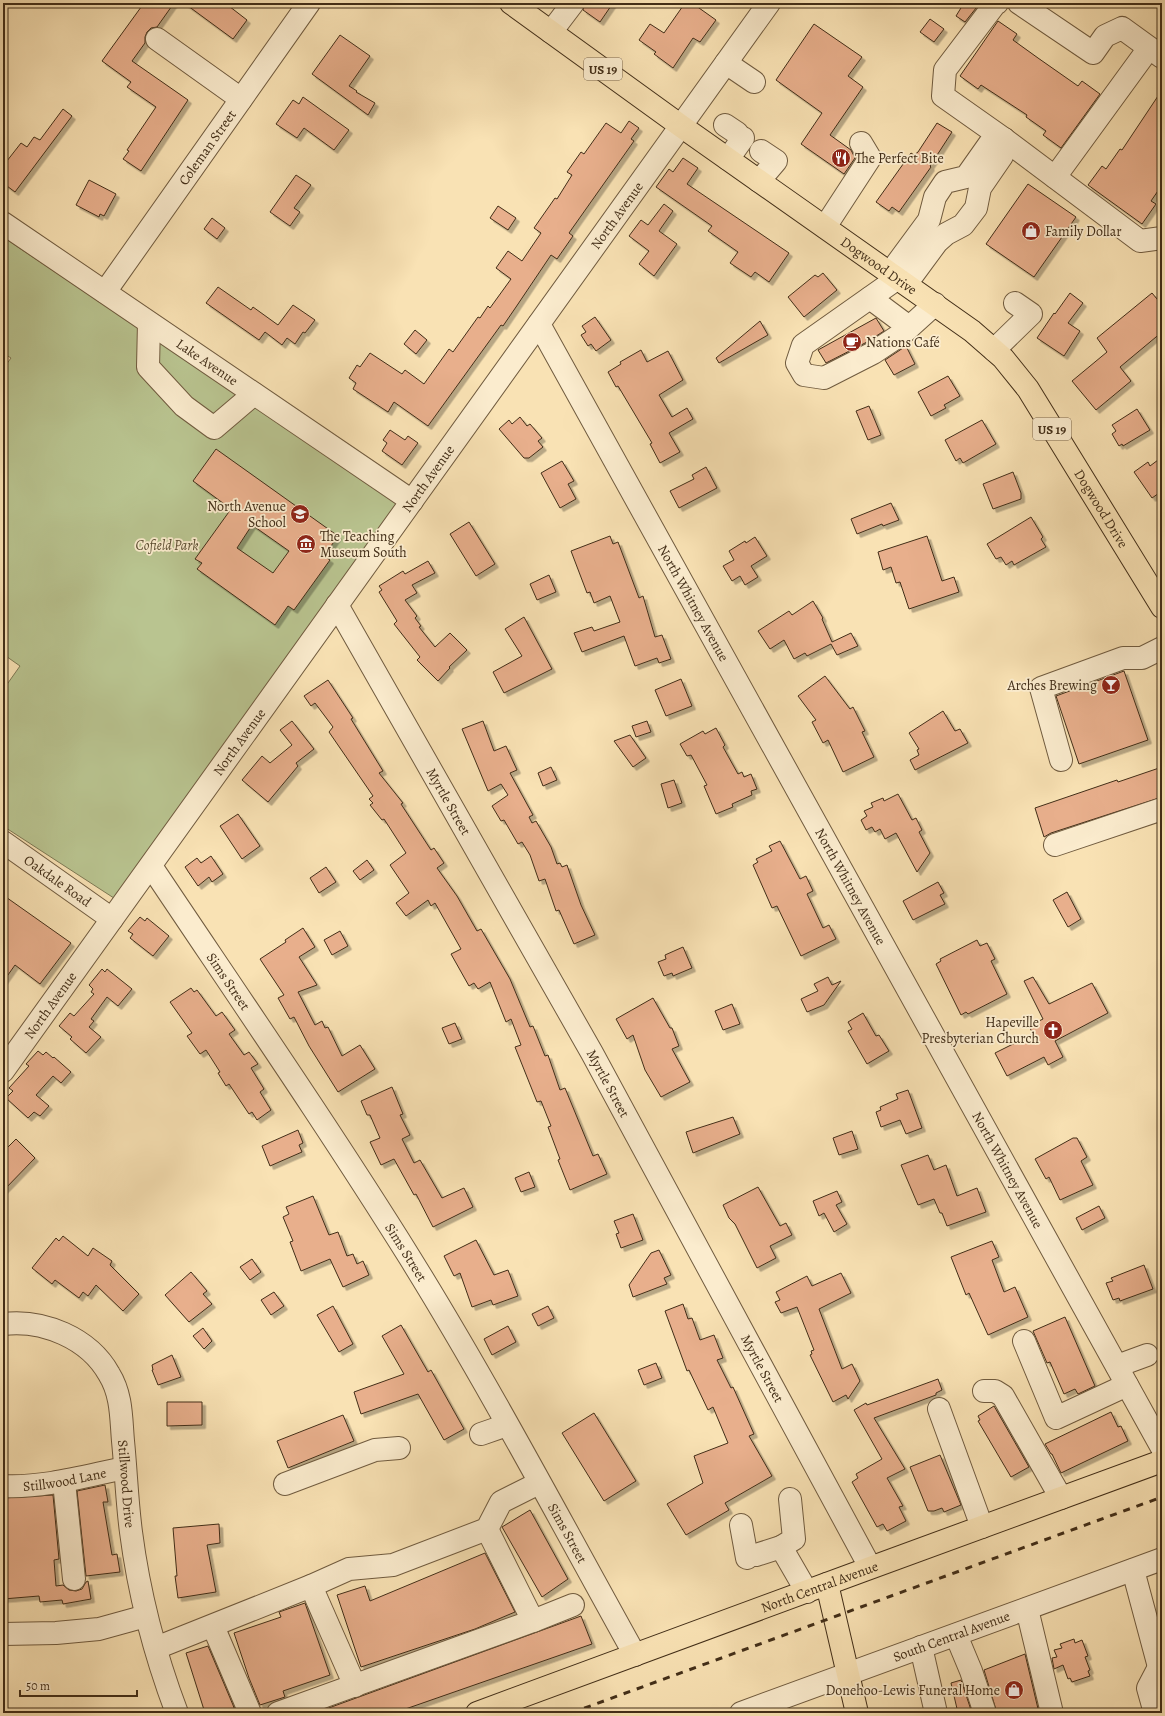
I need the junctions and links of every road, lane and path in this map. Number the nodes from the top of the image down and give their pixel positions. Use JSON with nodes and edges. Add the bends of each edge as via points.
{"nodes":[{"id":1,"x":511,"y":3,"type":"edge"},
{"id":2,"x":573,"y":3,"type":"edge"},
{"id":3,"x":769,"y":3,"type":"edge"},
{"id":4,"x":997,"y":3,"type":"edge"},
{"id":5,"x":1019,"y":3,"type":"edge"},
{"id":6,"x":306,"y":4,"type":"edge"},
{"id":7,"x":551,"y":32,"type":"junction"},
{"id":8,"x":157,"y":39,"type":"dead end"},
{"id":9,"x":1155,"y":52,"type":"edge"},
{"id":10,"x":726,"y":63,"type":"junction"},
{"id":11,"x":754,"y":82,"type":"dead end"},
{"id":12,"x":241,"y":99,"type":"junction"},
{"id":13,"x":681,"y":126,"type":"junction"},
{"id":14,"x":735,"y":132,"type":"dead end"},
{"id":15,"x":1004,"y":139,"type":"junction"},
{"id":16,"x":861,"y":143,"type":"dead end"},
{"id":17,"x":761,"y":151,"type":"dead end"},
{"id":18,"x":728,"y":159,"type":"junction"},
{"id":19,"x":1055,"y":177,"type":"junction"},
{"id":20,"x":759,"y":181,"type":"junction"},
{"id":21,"x":973,"y":182,"type":"junction"},
{"id":22,"x":3,"y":223,"type":"edge"},
{"id":23,"x":825,"y":227,"type":"junction"},
{"id":24,"x":1162,"y":238,"type":"edge"},
{"id":25,"x":898,"y":278,"type":"junction"},
{"id":26,"x":105,"y":292,"type":"junction"},
{"id":27,"x":870,"y":298,"type":"junction"},
{"id":28,"x":1015,"y":303,"type":"dead end"},
{"id":29,"x":934,"y":304,"type":"junction"},
{"id":30,"x":149,"y":323,"type":"junction"},
{"id":31,"x":539,"y":324,"type":"junction"},
{"id":32,"x":909,"y":327,"type":"junction"},
{"id":33,"x":994,"y":350,"type":"junction"},
{"id":34,"x":254,"y":394,"type":"junction"},
{"id":35,"x":412,"y":501,"type":"junction"},
{"id":36,"x":337,"y":605,"type":"junction"},
{"id":37,"x":1162,"y":607,"type":"edge"},
{"id":38,"x":1162,"y":648,"type":"edge"},
{"id":39,"x":1061,"y":760,"type":"dead end"},
{"id":40,"x":1162,"y":809,"type":"edge"},
{"id":41,"x":3,"y":842,"type":"edge"},
{"id":42,"x":1055,"y":845,"type":"dead end"},
{"id":43,"x":151,"y":866,"type":"junction"},
{"id":44,"x":112,"y":919,"type":"junction"},
{"id":45,"x":3,"y":1071,"type":"edge"},
{"id":46,"x":3,"y":1324,"type":"edge"},
{"id":47,"x":1024,"y":1342,"type":"dead end"},
{"id":48,"x":1147,"y":1355,"type":"dead end"},
{"id":49,"x":1122,"y":1376,"type":"junction"},
{"id":50,"x":984,"y":1390,"type":"dead end"},
{"id":51,"x":939,"y":1409,"type":"dead end"},
{"id":52,"x":507,"y":1425,"type":"junction"},
{"id":53,"x":481,"y":1434,"type":"dead end"},
{"id":54,"x":399,"y":1448,"type":"dead end"},
{"id":55,"x":1162,"y":1448,"type":"edge"},
{"id":56,"x":1162,"y":1461,"type":"edge"},
{"id":57,"x":125,"y":1468,"type":"junction"},
{"id":58,"x":64,"y":1482,"type":"junction"},
{"id":59,"x":539,"y":1483,"type":"junction"},
{"id":60,"x":285,"y":1484,"type":"dead end"},
{"id":61,"x":3,"y":1486,"type":"edge"},
{"id":62,"x":807,"y":1490,"type":"junction"},
{"id":63,"x":1061,"y":1498,"type":"junction"},
{"id":64,"x":741,"y":1525,"type":"dead end"},
{"id":65,"x":982,"y":1527,"type":"junction"},
{"id":66,"x":487,"y":1529,"type":"junction"},
{"id":67,"x":781,"y":1547,"type":"junction"},
{"id":68,"x":1162,"y":1560,"type":"edge"},
{"id":69,"x":870,"y":1567,"type":"junction"},
{"id":70,"x":1133,"y":1570,"type":"junction"},
{"id":71,"x":74,"y":1579,"type":"dead end"},
{"id":72,"x":827,"y":1584,"type":"junction"},
{"id":73,"x":311,"y":1586,"type":"junction"},
{"id":74,"x":806,"y":1592,"type":"junction"},
{"id":75,"x":573,"y":1605,"type":"dead end"},
{"id":76,"x":1027,"y":1609,"type":"junction"},
{"id":77,"x":146,"y":1616,"type":"junction"},
{"id":78,"x":533,"y":1621,"type":"junction"},
{"id":79,"x":213,"y":1626,"type":"junction"},
{"id":80,"x":3,"y":1634,"type":"edge"},
{"id":81,"x":956,"y":1635,"type":"junction"},
{"id":82,"x":921,"y":1647,"type":"junction"},
{"id":83,"x":156,"y":1648,"type":"junction"},
{"id":84,"x":635,"y":1655,"type":"junction"},
{"id":85,"x":1161,"y":1669,"type":"edge"},
{"id":86,"x":848,"y":1674,"type":"junction"},
{"id":87,"x":355,"y":1686,"type":"junction"},
{"id":88,"x":177,"y":1713,"type":"edge"},
{"id":89,"x":250,"y":1713,"type":"edge"},
{"id":90,"x":278,"y":1713,"type":"edge"},
{"id":91,"x":478,"y":1713,"type":"edge"},
{"id":92,"x":741,"y":1713,"type":"edge"},
{"id":93,"x":857,"y":1713,"type":"edge"},
{"id":94,"x":936,"y":1713,"type":"edge"},
{"id":95,"x":985,"y":1713,"type":"edge"},
{"id":96,"x":1052,"y":1713,"type":"edge"},
{"id":97,"x":1155,"y":1713,"type":"edge"}],
"edges":[{"from":1,"to":7,"type":"main road","name":"Dogwood Drive","number":"US 19"},
{"from":2,"to":7,"type":"street"},
{"from":3,"to":10,"type":"street","name":"North Avenue"},
{"from":4,"to":15,"type":"street","via":[[945,70],[943,96]]},
{"from":5,"to":9,"type":"street","via":[[1093,53],[1105,36],[1122,28]]},
{"from":6,"to":12,"type":"street","name":"Coleman Street"},
{"from":7,"to":13,"type":"main road","name":"Dogwood Drive","number":"US 19"},
{"from":8,"to":12,"type":"street"},
{"from":9,"to":19,"type":"street"},
{"from":10,"to":11,"type":"street"},
{"from":10,"to":13,"type":"street","name":"North Avenue"},
{"from":12,"to":26,"type":"street","name":"Coleman Street"},
{"from":13,"to":18,"type":"main road","name":"Dogwood Drive","number":"US 19"},
{"from":13,"to":31,"type":"street","name":"North Avenue"},
{"from":14,"to":18,"type":"street"},
{"from":15,"to":19,"type":"street"},
{"from":15,"to":21,"type":"street","via":[[1002,156]]},
{"from":16,"to":23,"type":"street","via":[[870,158]]},
{"from":17,"to":20,"type":"street","via":[[776,161]]},
{"from":18,"to":20,"type":"main road","name":"Dogwood Drive","number":"US 19"},
{"from":19,"to":24,"type":"street","via":[[1140,241]]},
{"from":20,"to":23,"type":"main road","name":"Dogwood Drive","number":"US 19"},
{"from":21,"to":25,"type":"street","via":[[976,208],[963,225],[936,242]]},
{"from":21,"to":25,"type":"street","via":[[945,182],[935,196],[929,220]]},
{"from":22,"to":26,"type":"street","name":"Lake Avenue"},
{"from":23,"to":25,"type":"main road","name":"Dogwood Drive","number":"US 19"},
{"from":25,"to":27,"type":"street"},
{"from":25,"to":29,"type":"main road","name":"Dogwood Drive","number":"US 19"},
{"from":26,"to":30,"type":"street","name":"Lake Avenue"},
{"from":27,"to":32,"type":"street"},
{"from":27,"to":32,"type":"street","via":[[803,345],[798,363],[804,375],[824,378],[874,353]]},
{"from":28,"to":33,"type":"street","via":[[1031,314]]},
{"from":29,"to":32,"type":"street"},
{"from":29,"to":33,"type":"main road","name":"Dogwood Drive","number":"US 19","via":[[972,330]]},
{"from":30,"to":34,"type":"street","name":"Lake Avenue"},
{"from":30,"to":34,"type":"street","via":[[148,367],[184,406],[214,428]]},
{"from":31,"to":35,"type":"street","name":"North Avenue"},
{"from":31,"to":49,"type":"street","name":"North Whitney Avenue"},
{"from":33,"to":37,"type":"main road","name":"Dogwood Drive","number":"US 19","via":[[1004,358],[1028,389]]},
{"from":34,"to":35,"type":"street","name":"Lake Avenue"},
{"from":35,"to":36,"type":"street","name":"North Avenue"},
{"from":36,"to":43,"type":"street","name":"North Avenue","via":[[289,658]]},
{"from":36,"to":62,"type":"street","name":"Myrtle Street","via":[[592,1053]]},
{"from":38,"to":39,"type":"street","via":[[1142,658],[1123,658],[1041,688]]},
{"from":40,"to":42,"type":"street"},
{"from":41,"to":44,"type":"street","name":"Oakdale Road"},
{"from":43,"to":44,"type":"street","name":"North Avenue"},
{"from":43,"to":52,"type":"street","name":"Sims Street","via":[[351,1165],[411,1260]]},
{"from":44,"to":45,"type":"street","name":"North Avenue"},
{"from":46,"to":57,"type":"street","name":"Stillwood Drive","via":[[34,1324],[64,1333],[92,1352],[109,1374],[119,1397]]},
{"from":47,"to":49,"type":"street","via":[[1056,1418]]},
{"from":48,"to":49,"type":"street"},
{"from":49,"to":55,"type":"street","name":"North Whitney Avenue"},
{"from":50,"to":63,"type":"street","via":[[994,1391],[1003,1396]]},
{"from":51,"to":65,"type":"street"},
{"from":52,"to":53,"type":"street"},
{"from":52,"to":59,"type":"street","name":"Sims Street"},
{"from":54,"to":60,"type":"street","via":[[375,1450]]},
{"from":56,"to":63,"type":"main road","name":"North Central Avenue"},
{"from":57,"to":58,"type":"street","name":"Stillwood Lane"},
{"from":57,"to":77,"type":"street","name":"Stillwood Drive","via":[[131,1532]]},
{"from":58,"to":61,"type":"street","name":"Stillwood Lane","via":[[24,1487]]},
{"from":58,"to":71,"type":"street"},
{"from":59,"to":66,"type":"street","via":[[501,1502]]},
{"from":59,"to":84,"type":"street","name":"Sims Street"},
{"from":62,"to":67,"type":"street","via":[[794,1539]]},
{"from":62,"to":69,"type":"street","name":"Myrtle Street"},
{"from":63,"to":65,"type":"main road","name":"North Central Avenue"},
{"from":64,"to":67,"type":"street","via":[[752,1557]]},
{"from":65,"to":69,"type":"main road","name":"North Central Avenue"},
{"from":66,"to":73,"type":"street","via":[[393,1565],[349,1569]]},
{"from":66,"to":78,"type":"street"},
{"from":67,"to":74,"type":"street"},
{"from":68,"to":70,"type":"street","name":"South Central Avenue"},
{"from":69,"to":72,"type":"main road","name":"North Central Avenue"},
{"from":70,"to":76,"type":"street","name":"South Central Avenue"},
{"from":70,"to":85,"type":"street"},
{"from":72,"to":74,"type":"main road","name":"North Central Avenue"},
{"from":72,"to":86,"type":"main road"},
{"from":73,"to":79,"type":"street"},
{"from":73,"to":87,"type":"street"},
{"from":74,"to":84,"type":"main road","name":"North Central Avenue"},
{"from":75,"to":78,"type":"street"},
{"from":76,"to":81,"type":"street","name":"South Central Avenue"},
{"from":76,"to":96,"type":"street"},
{"from":77,"to":80,"type":"street","via":[[99,1628],[56,1633]]},
{"from":77,"to":83,"type":"street","name":"Stillwood Drive"},
{"from":78,"to":87,"type":"street"},
{"from":79,"to":83,"type":"street"},
{"from":79,"to":89,"type":"street"},
{"from":81,"to":82,"type":"street","name":"South Central Avenue"},
{"from":81,"to":95,"type":"street","via":[[972,1671]]},
{"from":82,"to":86,"type":"street","name":"South Central Avenue"},
{"from":82,"to":94,"type":"street"},
{"from":83,"to":88,"type":"street","name":"Stillwood Drive"},
{"from":84,"to":91,"type":"main road","name":"North Central Avenue"},
{"from":85,"to":97,"type":"street","via":[[1148,1688]]},
{"from":86,"to":92,"type":"street","name":"South Central Avenue"},
{"from":86,"to":93,"type":"main road"},
{"from":87,"to":90,"type":"street"}]}
